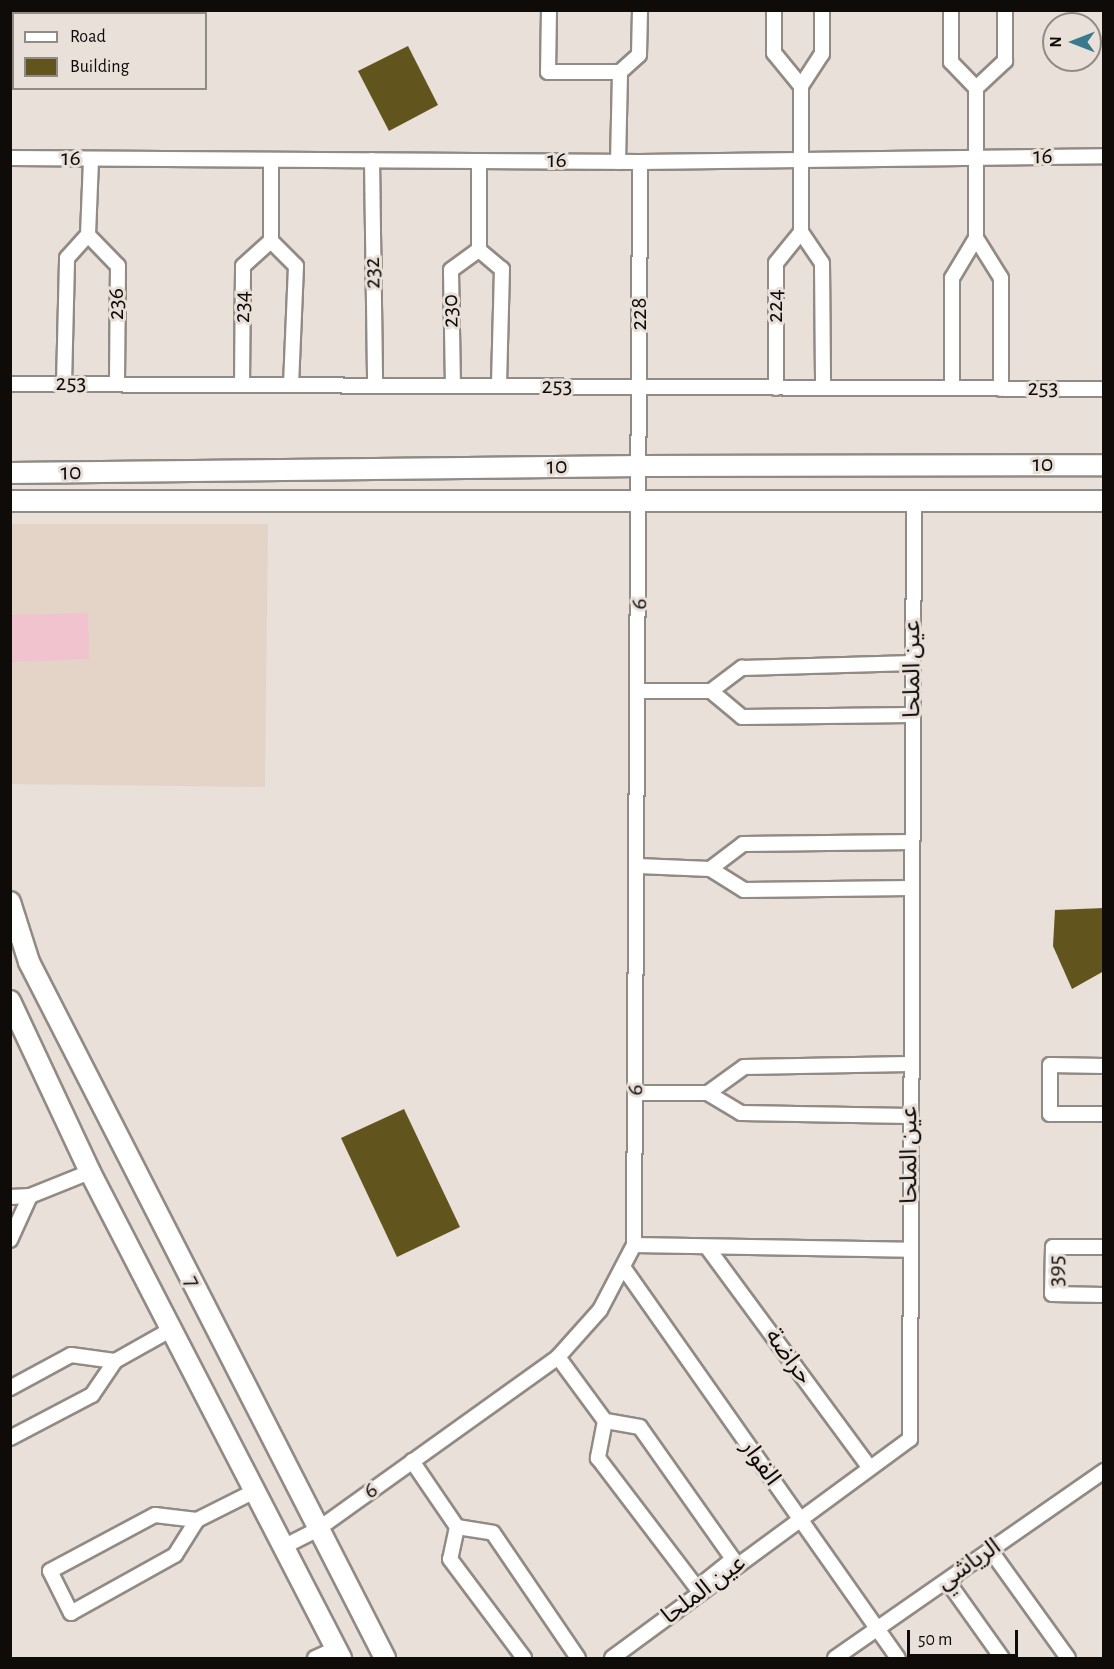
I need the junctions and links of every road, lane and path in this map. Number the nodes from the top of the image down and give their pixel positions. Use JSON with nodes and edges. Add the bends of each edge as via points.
{"nodes":[{"id":1,"x":549,"y":10,"type":"edge"},
{"id":2,"x":640,"y":10,"type":"edge"},
{"id":3,"x":774,"y":10,"type":"edge"},
{"id":4,"x":822,"y":10,"type":"edge"},
{"id":5,"x":951,"y":10,"type":"edge"},
{"id":6,"x":1005,"y":10,"type":"edge"},
{"id":7,"x":620,"y":72,"type":"junction"},
{"id":8,"x":801,"y":86,"type":"junction"},
{"id":9,"x":976,"y":88,"type":"junction"},
{"id":10,"x":1104,"y":156,"type":"edge"},
{"id":11,"x":10,"y":158,"type":"edge"},
{"id":12,"x":976,"y":158,"type":"junction"},
{"id":13,"x":91,"y":159,"type":"junction"},
{"id":14,"x":271,"y":160,"type":"junction"},
{"id":15,"x":372,"y":160,"type":"junction"},
{"id":16,"x":801,"y":160,"type":"junction"},
{"id":17,"x":479,"y":161,"type":"junction"},
{"id":18,"x":618,"y":162,"type":"junction"},
{"id":19,"x":640,"y":162,"type":"junction"},
{"id":20,"x":801,"y":232,"type":"junction"},
{"id":21,"x":88,"y":235,"type":"junction"},
{"id":22,"x":976,"y":238,"type":"junction"},
{"id":23,"x":271,"y":241,"type":"junction"},
{"id":24,"x":479,"y":250,"type":"junction"},
{"id":25,"x":10,"y":384,"type":"edge"},
{"id":26,"x":64,"y":384,"type":"junction"},
{"id":27,"x":117,"y":384,"type":"junction"},
{"id":28,"x":242,"y":385,"type":"junction"},
{"id":29,"x":291,"y":385,"type":"junction"},
{"id":30,"x":375,"y":386,"type":"junction"},
{"id":31,"x":453,"y":386,"type":"junction"},
{"id":32,"x":499,"y":386,"type":"junction"},
{"id":33,"x":640,"y":387,"type":"junction"},
{"id":34,"x":776,"y":388,"type":"junction"},
{"id":35,"x":823,"y":388,"type":"junction"},
{"id":36,"x":952,"y":388,"type":"junction"},
{"id":37,"x":1001,"y":389,"type":"junction"},
{"id":38,"x":1104,"y":389,"type":"edge"},
{"id":39,"x":1104,"y":465,"type":"edge"},
{"id":40,"x":641,"y":466,"type":"junction"},
{"id":41,"x":10,"y":473,"type":"edge"},
{"id":42,"x":10,"y":501,"type":"edge"},
{"id":43,"x":641,"y":501,"type":"junction"},
{"id":44,"x":914,"y":501,"type":"junction"},
{"id":45,"x":1104,"y":501,"type":"edge"},
{"id":46,"x":913,"y":663,"type":"junction"},
{"id":47,"x":639,"y":691,"type":"junction"},
{"id":48,"x":711,"y":691,"type":"junction"},
{"id":49,"x":912,"y":716,"type":"junction"},
{"id":50,"x":912,"y":842,"type":"junction"},
{"id":51,"x":638,"y":866,"type":"junction"},
{"id":52,"x":710,"y":869,"type":"junction"},
{"id":53,"x":911,"y":888,"type":"junction"},
{"id":54,"x":10,"y":902,"type":"edge"},
{"id":55,"x":10,"y":1001,"type":"edge"},
{"id":56,"x":910,"y":1064,"type":"junction"},
{"id":57,"x":1104,"y":1066,"type":"edge"},
{"id":58,"x":636,"y":1092,"type":"junction"},
{"id":59,"x":708,"y":1092,"type":"junction"},
{"id":60,"x":1104,"y":1114,"type":"edge"},
{"id":61,"x":910,"y":1116,"type":"junction"},
{"id":62,"x":90,"y":1172,"type":"junction"},
{"id":63,"x":30,"y":1196,"type":"junction"},
{"id":64,"x":10,"y":1197,"type":"edge"},
{"id":65,"x":10,"y":1240,"type":"edge"},
{"id":66,"x":634,"y":1245,"type":"junction"},
{"id":67,"x":707,"y":1247,"type":"junction"},
{"id":68,"x":1104,"y":1247,"type":"edge"},
{"id":69,"x":909,"y":1250,"type":"junction"},
{"id":70,"x":623,"y":1267,"type":"junction"},
{"id":71,"x":1104,"y":1295,"type":"edge"},
{"id":72,"x":170,"y":1330,"type":"junction"},
{"id":73,"x":558,"y":1357,"type":"junction"},
{"id":74,"x":115,"y":1361,"type":"junction"},
{"id":75,"x":10,"y":1388,"type":"edge"},
{"id":76,"x":605,"y":1421,"type":"junction"},
{"id":77,"x":10,"y":1438,"type":"edge"},
{"id":78,"x":412,"y":1461,"type":"junction"},
{"id":79,"x":869,"y":1467,"type":"junction"},
{"id":80,"x":1102,"y":1475,"type":"edge"},
{"id":81,"x":253,"y":1492,"type":"junction"},
{"id":82,"x":800,"y":1519,"type":"junction"},
{"id":83,"x":197,"y":1520,"type":"junction"},
{"id":84,"x":457,"y":1527,"type":"junction"},
{"id":85,"x":318,"y":1529,"type":"junction"},
{"id":86,"x":285,"y":1546,"type":"junction"},
{"id":87,"x":877,"y":1629,"type":"junction"},
{"id":88,"x":338,"y":1654,"type":"edge"},
{"id":89,"x":315,"y":1659,"type":"edge"},
{"id":90,"x":385,"y":1659,"type":"edge"},
{"id":91,"x":524,"y":1659,"type":"edge"},
{"id":92,"x":578,"y":1659,"type":"edge"},
{"id":93,"x":612,"y":1659,"type":"edge"},
{"id":94,"x":835,"y":1659,"type":"edge"},
{"id":95,"x":898,"y":1659,"type":"edge"},
{"id":96,"x":1002,"y":1659,"type":"edge"},
{"id":97,"x":1068,"y":1659,"type":"edge"}],
"edges":[{"from":1,"to":7,"type":"street","via":[[548,72]]},
{"from":2,"to":7,"type":"street","via":[[639,56]]},
{"from":3,"to":8,"type":"street","via":[[774,53]]},
{"from":4,"to":8,"type":"street","via":[[822,54]]},
{"from":5,"to":9,"type":"street","via":[[951,62]]},
{"from":6,"to":9,"type":"street","via":[[1005,61]]},
{"from":7,"to":18,"type":"street"},
{"from":8,"to":16,"type":"street"},
{"from":9,"to":12,"type":"street"},
{"from":10,"to":12,"type":"street","name":"16"},
{"from":11,"to":13,"type":"street","name":"16"},
{"from":12,"to":16,"type":"street","name":"16"},
{"from":12,"to":22,"type":"street"},
{"from":13,"to":14,"type":"street","name":"16"},
{"from":13,"to":21,"type":"street"},
{"from":14,"to":15,"type":"street","name":"16"},
{"from":14,"to":23,"type":"street"},
{"from":15,"to":17,"type":"street","name":"16"},
{"from":15,"to":30,"type":"street","name":"232"},
{"from":16,"to":19,"type":"street","name":"16"},
{"from":16,"to":20,"type":"street"},
{"from":17,"to":18,"type":"street","name":"16"},
{"from":17,"to":24,"type":"street"},
{"from":18,"to":19,"type":"street","name":"16"},
{"from":19,"to":33,"type":"street","name":"228"},
{"from":20,"to":34,"type":"street","name":"224","via":[[776,263]]},
{"from":20,"to":35,"type":"street","name":"224","via":[[822,263]]},
{"from":21,"to":26,"type":"street","via":[[67,258]]},
{"from":21,"to":27,"type":"street","name":"236","via":[[118,266]]},
{"from":22,"to":36,"type":"street","via":[[952,278]]},
{"from":22,"to":37,"type":"street","via":[[1001,278]]},
{"from":23,"to":28,"type":"street","name":"234","via":[[243,266]]},
{"from":23,"to":29,"type":"street","via":[[296,266]]},
{"from":24,"to":31,"type":"street","name":"230","via":[[451,270]]},
{"from":24,"to":32,"type":"street","name":"230","via":[[502,269]]},
{"from":25,"to":26,"type":"street","name":"253"},
{"from":26,"to":27,"type":"street","name":"253"},
{"from":27,"to":28,"type":"street","name":"253"},
{"from":28,"to":29,"type":"street","name":"253"},
{"from":29,"to":30,"type":"street","name":"253"},
{"from":30,"to":31,"type":"street","name":"253"},
{"from":31,"to":32,"type":"street","name":"253"},
{"from":32,"to":33,"type":"street","name":"253"},
{"from":33,"to":34,"type":"street","name":"253"},
{"from":33,"to":40,"type":"street","name":"228"},
{"from":34,"to":35,"type":"street","name":"253"},
{"from":35,"to":36,"type":"street","name":"253"},
{"from":36,"to":37,"type":"street","name":"253"},
{"from":37,"to":38,"type":"street","name":"253"},
{"from":39,"to":40,"type":"street","name":"10"},
{"from":40,"to":41,"type":"street","name":"10"},
{"from":40,"to":43,"type":"street","name":"6"},
{"from":42,"to":43,"type":"street","name":"10"},
{"from":43,"to":44,"type":"street","name":"10"},
{"from":43,"to":47,"type":"street","name":"6"},
{"from":44,"to":45,"type":"street","name":"10"},
{"from":44,"to":46,"type":"street","name":"عين الملحا"},
{"from":46,"to":48,"type":"street","via":[[742,668]]},
{"from":46,"to":49,"type":"street","name":"عين الملحا"},
{"from":47,"to":48,"type":"street"},
{"from":47,"to":51,"type":"street","name":"6"},
{"from":48,"to":49,"type":"street","via":[[742,717]]},
{"from":49,"to":50,"type":"street","name":"عين الملحا"},
{"from":50,"to":52,"type":"street","via":[[743,844]]},
{"from":50,"to":53,"type":"street","name":"عين الملحا"},
{"from":51,"to":52,"type":"street"},
{"from":51,"to":58,"type":"street","name":"6"},
{"from":52,"to":53,"type":"street","via":[[744,890]]},
{"from":53,"to":56,"type":"street","name":"عين الملحا"},
{"from":54,"to":85,"type":"street","name":"7","via":[[28,962]]},
{"from":55,"to":62,"type":"street","name":"7"},
{"from":56,"to":59,"type":"street","via":[[744,1067]]},
{"from":56,"to":61,"type":"street","name":"عين الملحا"},
{"from":57,"to":60,"type":"street","via":[[1050,1065],[1050,1114]]},
{"from":58,"to":59,"type":"street"},
{"from":58,"to":66,"type":"street","name":"6"},
{"from":59,"to":61,"type":"street","via":[[741,1113]]},
{"from":61,"to":69,"type":"street","name":"عين الملحا"},
{"from":62,"to":63,"type":"street"},
{"from":62,"to":72,"type":"street","name":"7"},
{"from":63,"to":64,"type":"street"},
{"from":63,"to":65,"type":"street"},
{"from":66,"to":67,"type":"street"},
{"from":66,"to":70,"type":"street","name":"6"},
{"from":67,"to":69,"type":"street"},
{"from":67,"to":79,"type":"street","name":"حراضة"},
{"from":68,"to":71,"type":"street","name":"395","via":[[1053,1247],[1052,1294]]},
{"from":69,"to":79,"type":"street","name":"عين الملحا","via":[[910,1438]]},
{"from":70,"to":73,"type":"street","name":"6","via":[[600,1310]]},
{"from":70,"to":82,"type":"street","name":"الفوار"},
{"from":72,"to":74,"type":"street"},
{"from":72,"to":81,"type":"street","name":"7"},
{"from":73,"to":76,"type":"street"},
{"from":73,"to":78,"type":"street","name":"6"},
{"from":74,"to":75,"type":"street","via":[[71,1355]]},
{"from":74,"to":77,"type":"street","via":[[92,1395]]},
{"from":76,"to":76,"type":"street","via":[[598,1458],[697,1588],[733,1559],[640,1428]]},
{"from":78,"to":84,"type":"street"},
{"from":78,"to":85,"type":"street","name":"6"},
{"from":79,"to":82,"type":"street","name":"عين الملحا"},
{"from":80,"to":87,"type":"street","name":"الرياشي"},
{"from":81,"to":83,"type":"street"},
{"from":81,"to":86,"type":"street","name":"7"},
{"from":82,"to":87,"type":"street","name":"الفوار"},
{"from":82,"to":93,"type":"street","name":"عين الملحا"},
{"from":83,"to":83,"type":"street","via":[[155,1515],[50,1571],[71,1613],[176,1555]]},
{"from":84,"to":91,"type":"street","via":[[450,1559]]},
{"from":84,"to":92,"type":"street","via":[[493,1533]]},
{"from":85,"to":86,"type":"street","name":"6"},
{"from":85,"to":90,"type":"street","name":"7"},
{"from":86,"to":88,"type":"street","name":"7"},
{"from":87,"to":94,"type":"street","name":"الرياشي"},
{"from":87,"to":95,"type":"street","name":"الفوار"},
{"from":88,"to":89,"type":"street"},
{"from":96,"to":97,"type":"street","via":[[948,1582],[991,1551]]}]}
